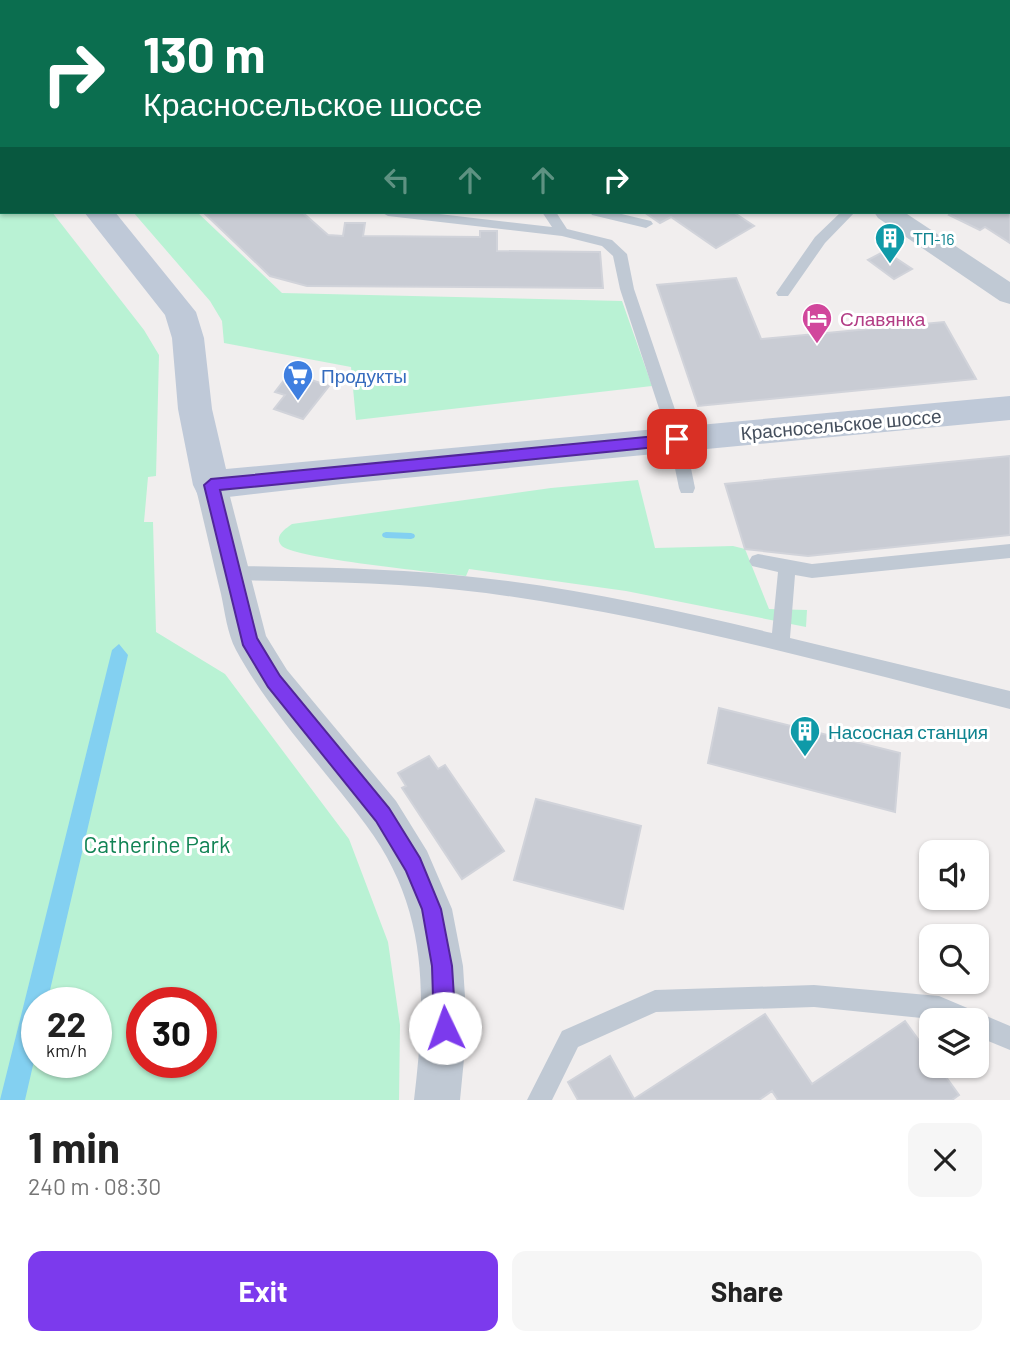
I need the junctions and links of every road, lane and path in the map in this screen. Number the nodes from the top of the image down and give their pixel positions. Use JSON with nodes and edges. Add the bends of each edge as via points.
{"nodes":[{"id":1,"x":101,"y":214,"type":"edge"},
{"id":2,"x":405,"y":214,"type":"edge"},
{"id":3,"x":550,"y":214,"type":"edge"},
{"id":4,"x":605,"y":214,"type":"edge"},
{"id":5,"x":846,"y":214,"type":"edge"},
{"id":6,"x":890,"y":214,"type":"edge"},
{"id":7,"x":646,"y":224,"type":"dead end"},
{"id":8,"x":562,"y":232,"type":"junction"},
{"id":9,"x":783,"y":293,"type":"dead end"},
{"id":10,"x":1010,"y":295,"type":"edge"},
{"id":11,"x":1009,"y":410,"type":"edge"},
{"id":12,"x":677,"y":439,"type":"junction"},
{"id":13,"x":211,"y":485,"type":"junction"},
{"id":14,"x":687,"y":488,"type":"dead end"},
{"id":15,"x":1010,"y":551,"type":"edge"},
{"id":16,"x":758,"y":561,"type":"dead end"},
{"id":17,"x":787,"y":566,"type":"junction"},
{"id":18,"x":231,"y":572,"type":"junction"},
{"id":19,"x":780,"y":645,"type":"junction"},
{"id":20,"x":1010,"y":700,"type":"edge"},
{"id":21,"x":941,"y":1008,"type":"edge"},
{"id":22,"x":989,"y":1029,"type":"edge"},
{"id":23,"x":1010,"y":1038,"type":"edge"},
{"id":24,"x":437,"y":1100,"type":"edge"},
{"id":25,"x":539,"y":1100,"type":"edge"}],
"edges":[{"from":1,"to":13,"type":"main road","via":[[180,312]]},
{"from":2,"to":8,"type":"lane"},
{"from":3,"to":8,"type":"lane"},
{"from":4,"to":7,"type":"lane"},
{"from":5,"to":9,"type":"lane","via":[[820,240]]},
{"from":6,"to":10,"type":"street"},
{"from":8,"to":12,"type":"lane","via":[[607,243],[620,254],[627,289]]},
{"from":11,"to":12,"type":"main road","name":"Красносельское шоссе"},
{"from":12,"to":13,"type":"main road","name":"Красносельское шоссе"},
{"from":12,"to":14,"type":"lane"},
{"from":13,"to":18,"type":"street"},
{"from":15,"to":17,"type":"lane","via":[[812,571]]},
{"from":16,"to":17,"type":"lane"},
{"from":17,"to":19,"type":"lane"},
{"from":18,"to":19,"type":"lane","via":[[397,577],[486,586],[634,612]]},
{"from":18,"to":24,"type":"street","via":[[249,640],[274,681],[382,814],[413,865],[432,909],[442,966],[445,1028]]},
{"from":19,"to":20,"type":"lane"},
{"from":21,"to":25,"type":"lane","via":[[814,996],[655,1001],[570,1040]]},
{"from":22,"to":23,"type":"lane"}]}
